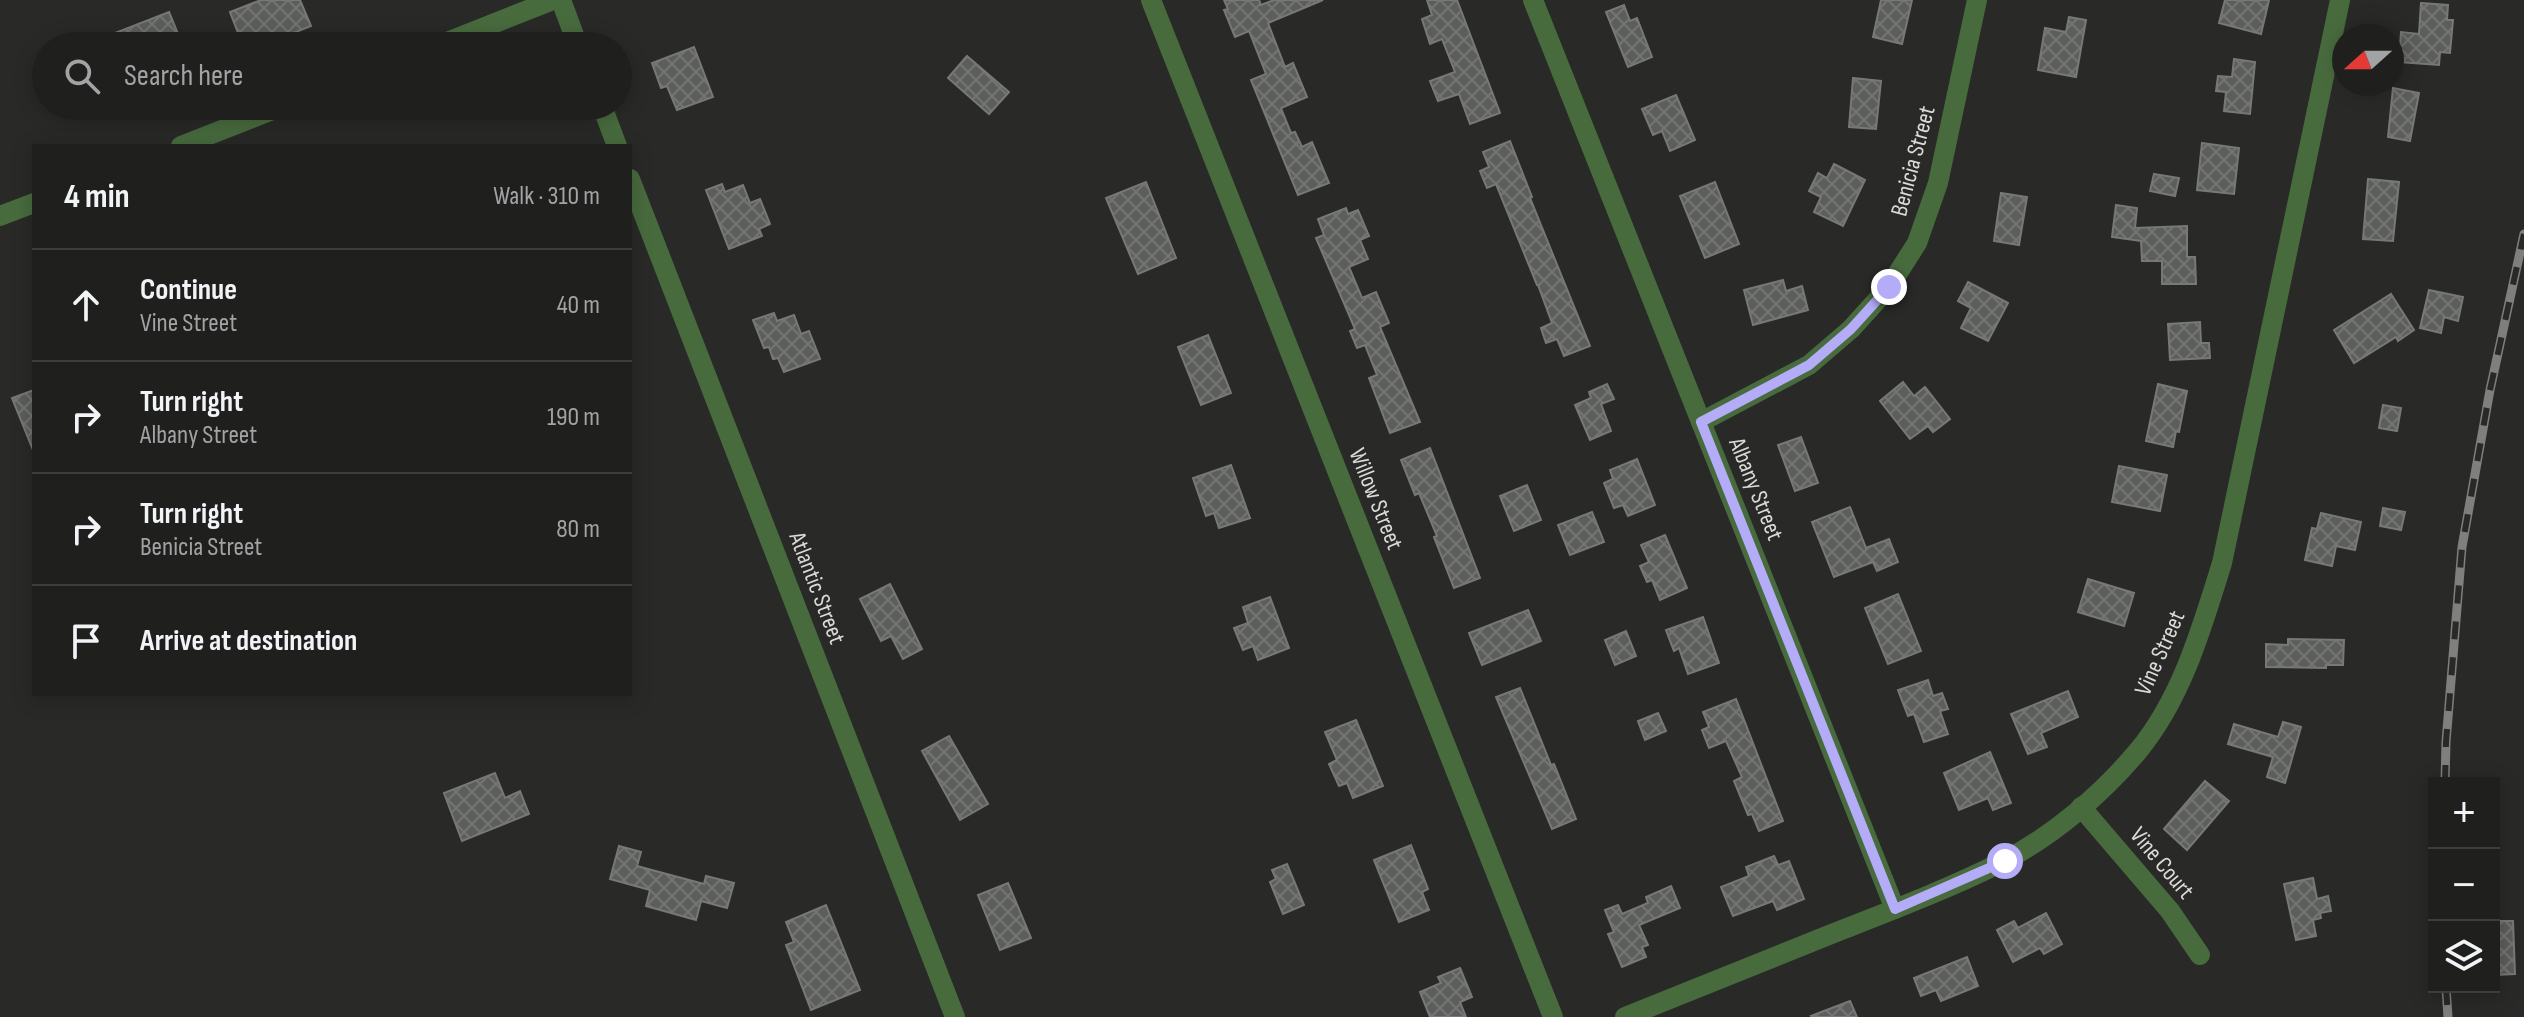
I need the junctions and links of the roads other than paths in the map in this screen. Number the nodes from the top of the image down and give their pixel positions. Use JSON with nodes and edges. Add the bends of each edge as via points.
{"nodes":[{"id":1,"x":553,"y":0,"type":"edge"},
{"id":2,"x":561,"y":0,"type":"edge"},
{"id":3,"x":1151,"y":0,"type":"edge"},
{"id":4,"x":1533,"y":0,"type":"edge"},
{"id":5,"x":1977,"y":0,"type":"edge"},
{"id":6,"x":2340,"y":0,"type":"edge"},
{"id":7,"x":472,"y":32,"type":"edge"},
{"id":8,"x":573,"y":32,"type":"edge"},
{"id":9,"x":247,"y":120,"type":"edge"},
{"id":10,"x":607,"y":120,"type":"edge"},
{"id":11,"x":186,"y":144,"type":"edge"},
{"id":12,"x":616,"y":144,"type":"edge"},
{"id":13,"x":632,"y":184,"type":"edge"},
{"id":14,"x":32,"y":204,"type":"edge"},
{"id":15,"x":0,"y":216,"type":"edge"},
{"id":16,"x":1701,"y":422,"type":"junction"},
{"id":17,"x":2081,"y":807,"type":"junction"},
{"id":18,"x":1895,"y":909,"type":"junction"},
{"id":19,"x":2200,"y":955,"type":"dead end"},
{"id":20,"x":955,"y":1017,"type":"edge"},
{"id":21,"x":1553,"y":1017,"type":"edge"},
{"id":22,"x":1625,"y":1017,"type":"edge"}],
"edges":[{"from":1,"to":7,"type":"street"},
{"from":2,"to":8,"type":"street"},
{"from":3,"to":21,"type":"street","name":"Willow Street"},
{"from":4,"to":16,"type":"street","name":"Albany Street"},
{"from":5,"to":16,"type":"street","name":"Benicia Street","via":[[1938,183],[1917,243],[1889,287],[1809,365]]},
{"from":6,"to":17,"type":"street","name":"Vine Street","via":[[2222,563],[2197,643],[2169,704],[2140,749]]},
{"from":9,"to":11,"type":"street"},
{"from":10,"to":12,"type":"street"},
{"from":13,"to":20,"type":"street","name":"Atlantic Street"},
{"from":14,"to":15,"type":"street"},
{"from":16,"to":18,"type":"street","name":"Albany Street"},
{"from":17,"to":18,"type":"street","name":"Vine Street","via":[[2005,861]]},
{"from":17,"to":19,"type":"street","name":"Vine Court","via":[[2170,911]]},
{"from":18,"to":22,"type":"street","name":"Vine Street"}]}
